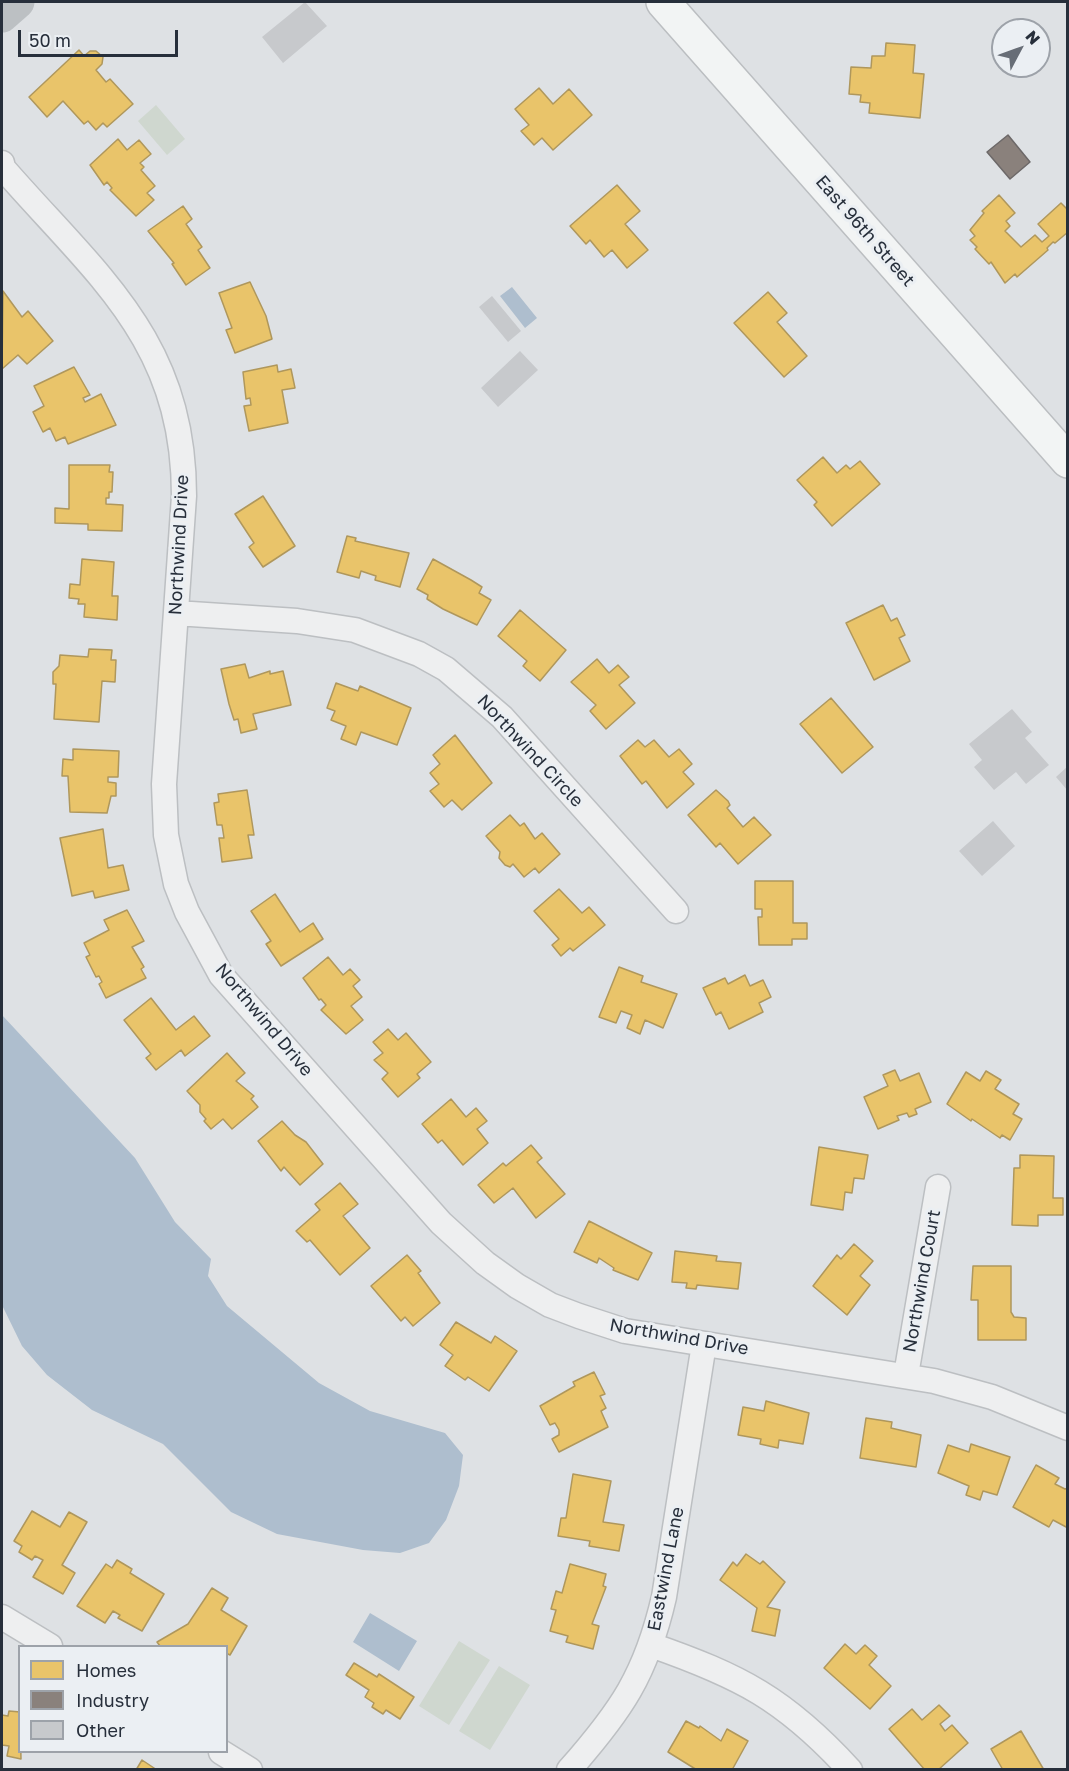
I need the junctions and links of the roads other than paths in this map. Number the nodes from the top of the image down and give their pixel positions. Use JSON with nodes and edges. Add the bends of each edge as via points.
{"nodes":[{"id":1,"x":18,"y":2,"type":"edge"},
{"id":2,"x":663,"y":2,"type":"edge"},
{"id":3,"x":2,"y":16,"type":"edge"},
{"id":4,"x":2,"y":166,"type":"edge"},
{"id":5,"x":1068,"y":461,"type":"edge"},
{"id":6,"x":176,"y":613,"type":"junction"},
{"id":7,"x":676,"y":911,"type":"dead end"},
{"id":8,"x":938,"y":1187,"type":"dead end"},
{"id":9,"x":704,"y":1344,"type":"junction"},
{"id":10,"x":906,"y":1375,"type":"junction"},
{"id":11,"x":1068,"y":1428,"type":"edge"},
{"id":12,"x":2,"y":1617,"type":"edge"},
{"id":13,"x":47,"y":1645,"type":"edge"},
{"id":14,"x":651,"y":1645,"type":"junction"},
{"id":15,"x":223,"y":1753,"type":"edge"},
{"id":16,"x":250,"y":1770,"type":"edge"},
{"id":17,"x":569,"y":1770,"type":"edge"},
{"id":18,"x":850,"y":1770,"type":"edge"}],
"edges":[{"from":1,"to":3,"type":"street"},
{"from":2,"to":5,"type":"main road","name":"East 96th Street"},
{"from":4,"to":6,"type":"street","name":"Northwind Drive","via":[[130,313],[166,380],[183,455]]},
{"from":6,"to":7,"type":"street","name":"Northwind Circle","via":[[297,621],[355,630],[419,654],[446,669],[502,717]]},
{"from":6,"to":9,"type":"street","name":"Northwind Drive","via":[[164,783],[166,835],[176,884],[187,912],[221,975],[441,1223],[485,1263],[550,1305],[579,1316],[625,1331]]},
{"from":8,"to":10,"type":"street","name":"Northwind Court"},
{"from":9,"to":10,"type":"street","name":"Northwind Drive"},
{"from":9,"to":14,"type":"street","name":"Eastwind Lane","via":[[664,1597]]},
{"from":10,"to":11,"type":"street","name":"Northwind Drive","via":[[992,1397]]},
{"from":12,"to":13,"type":"street"},
{"from":14,"to":17,"type":"street","name":"Eastwind Lane","via":[[620,1708]]},
{"from":14,"to":18,"type":"street","via":[[712,1666],[765,1694],[790,1711]]},
{"from":15,"to":16,"type":"street"}]}
